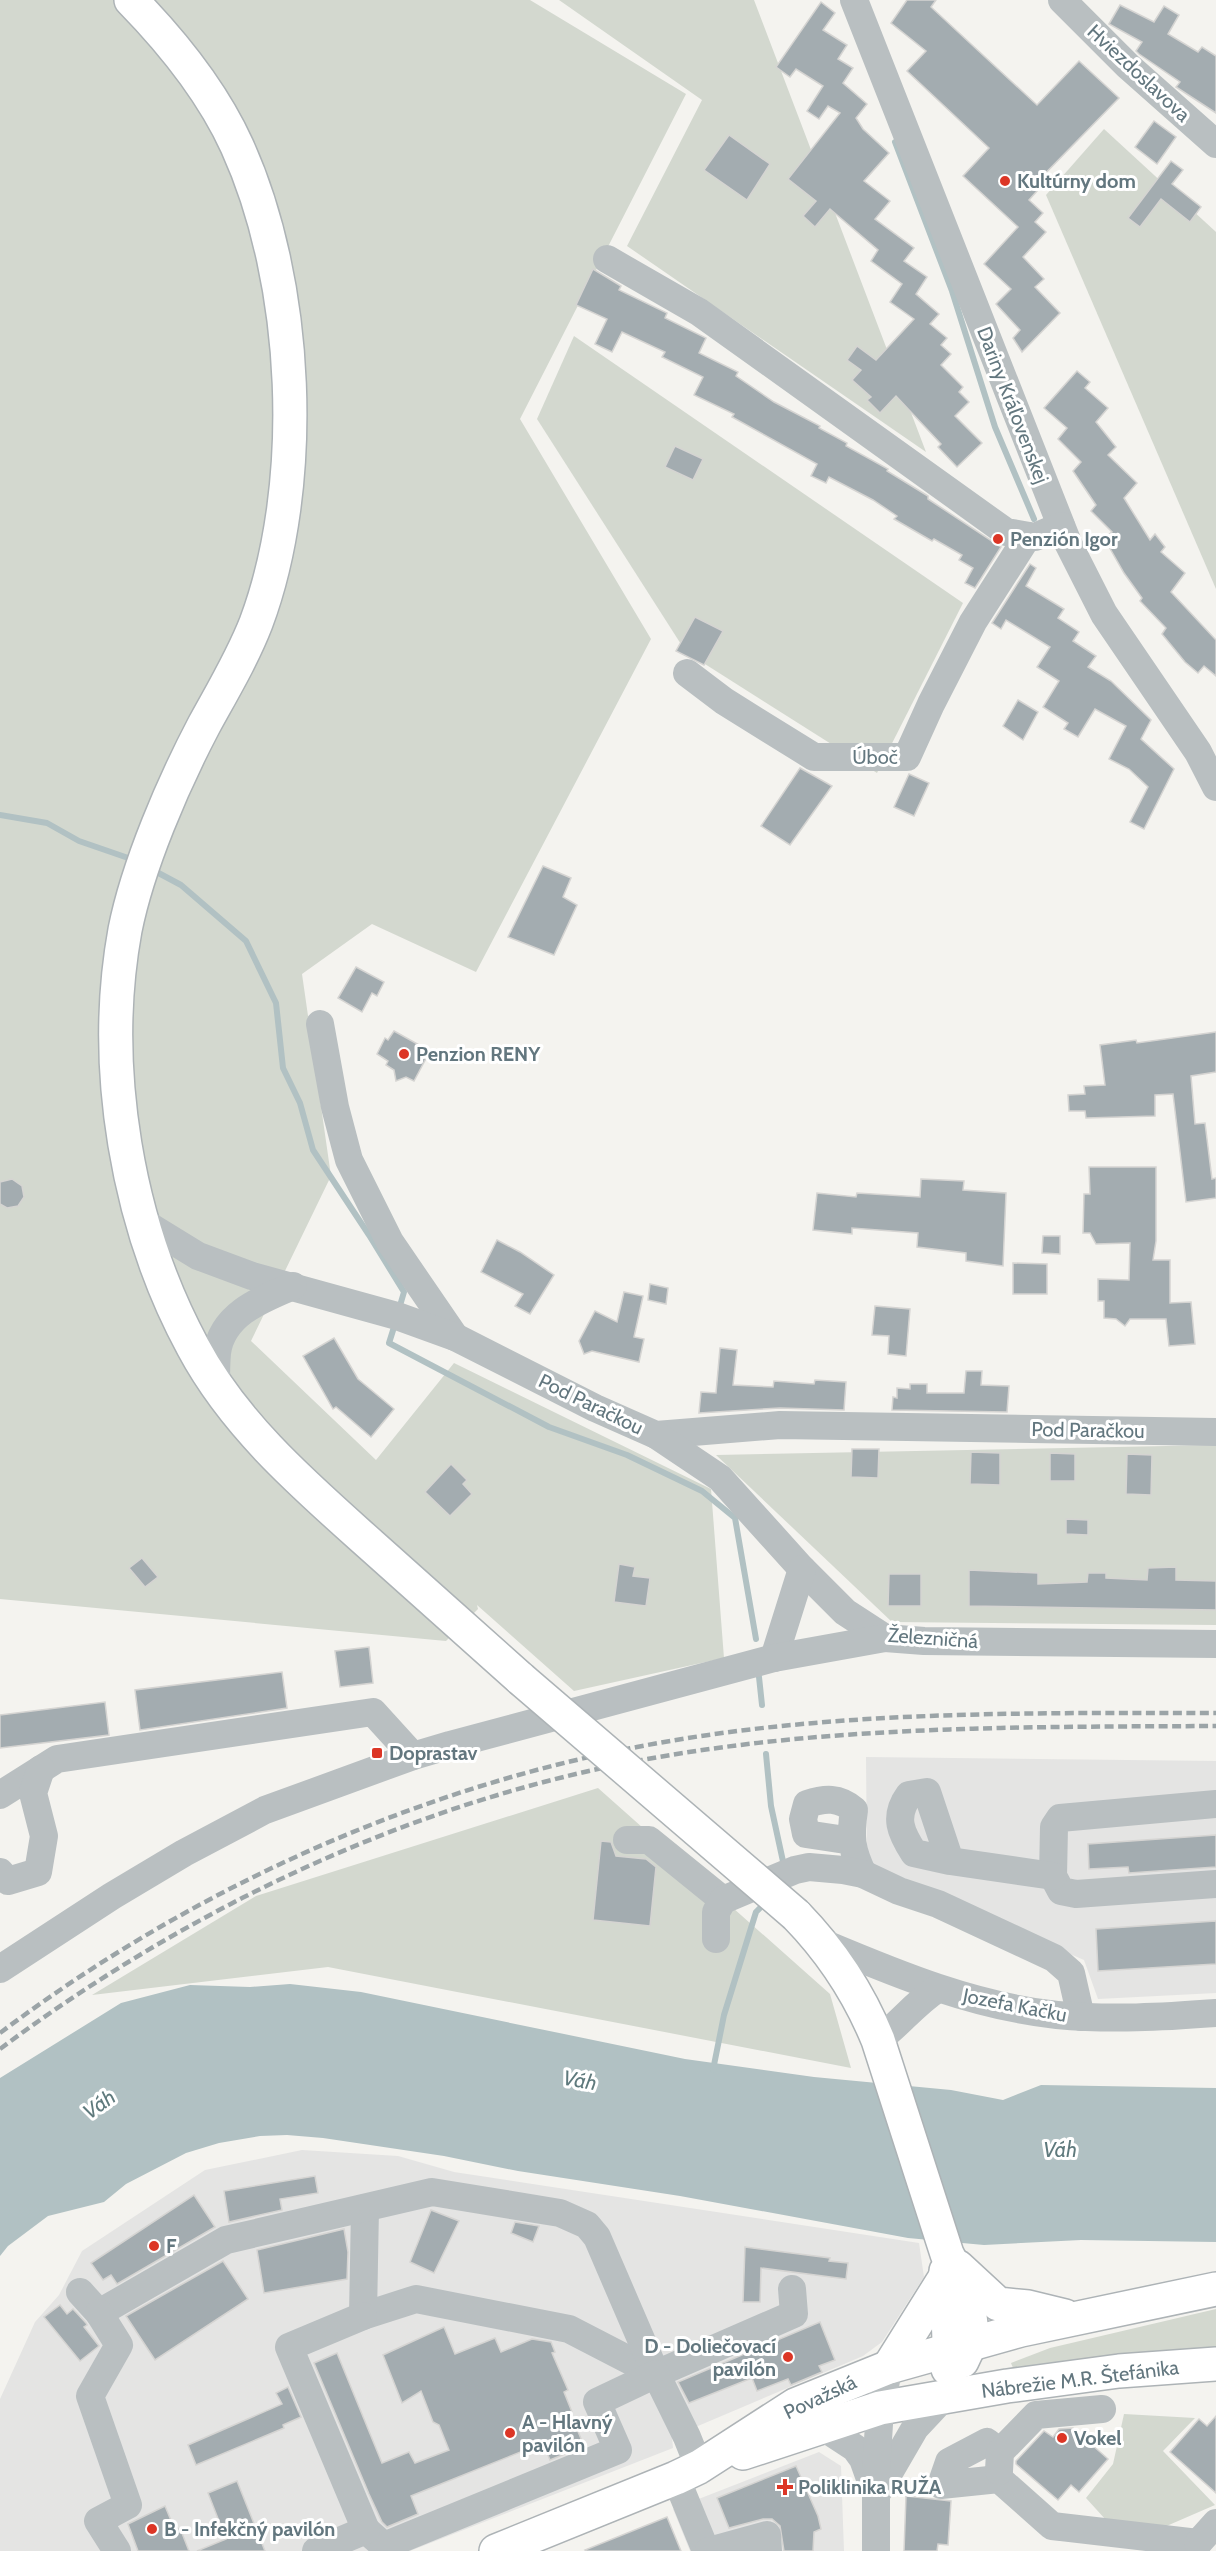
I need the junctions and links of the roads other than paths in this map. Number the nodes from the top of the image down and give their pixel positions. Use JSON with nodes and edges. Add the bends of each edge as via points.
{"nodes":[{"id":1,"x":131,"y":0,"type":"edge"},
{"id":2,"x":854,"y":0,"type":"edge"},
{"id":3,"x":1062,"y":0,"type":"edge"},
{"id":4,"x":1216,"y":144,"type":"edge"},
{"id":5,"x":606,"y":259,"type":"dead end"},
{"id":6,"x":1061,"y":526,"type":"junction"},
{"id":7,"x":1028,"y":536,"type":"junction"},
{"id":8,"x":687,"y":673,"type":"dead end"},
{"id":9,"x":1216,"y":787,"type":"edge"},
{"id":10,"x":320,"y":1024,"type":"dead end"},
{"id":11,"x":141,"y":1221,"type":"junction"},
{"id":12,"x":293,"y":1286,"type":"junction"},
{"id":13,"x":454,"y":1337,"type":"junction"},
{"id":14,"x":216,"y":1386,"type":"junction"},
{"id":15,"x":1216,"y":1432,"type":"edge"},
{"id":16,"x":656,"y":1435,"type":"junction"},
{"id":17,"x":802,"y":1569,"type":"junction"},
{"id":18,"x":885,"y":1638,"type":"junction"},
{"id":19,"x":1216,"y":1644,"type":"edge"},
{"id":20,"x":774,"y":1658,"type":"junction"},
{"id":21,"x":413,"y":1756,"type":"junction"},
{"id":22,"x":41,"y":1769,"type":"junction"},
{"id":23,"x":0,"y":1795,"type":"edge"},
{"id":24,"x":1216,"y":1804,"type":"edge"},
{"id":25,"x":627,"y":1840,"type":"dead end"},
{"id":26,"x":852,"y":1840,"type":"dead end"},
{"id":27,"x":950,"y":1861,"type":"dead end"},
{"id":28,"x":0,"y":1872,"type":"edge"},
{"id":29,"x":862,"y":1874,"type":"junction"},
{"id":30,"x":1053,"y":1876,"type":"junction"},
{"id":31,"x":1216,"y":1884,"type":"edge"},
{"id":32,"x":723,"y":1900,"type":"junction"},
{"id":33,"x":716,"y":1939,"type":"dead end"},
{"id":34,"x":823,"y":1943,"type":"junction"},
{"id":35,"x":0,"y":1969,"type":"edge"},
{"id":36,"x":937,"y":1989,"type":"junction"},
{"id":37,"x":1216,"y":2013,"type":"edge"},
{"id":38,"x":1081,"y":2017,"type":"junction"},
{"id":39,"x":878,"y":2040,"type":"junction"},
{"id":40,"x":365,"y":2208,"type":"junction"},
{"id":41,"x":946,"y":2265,"type":"junction"},
{"id":42,"x":792,"y":2289,"type":"dead end"},
{"id":43,"x":1216,"y":2289,"type":"edge"},
{"id":44,"x":80,"y":2292,"type":"dead end"},
{"id":45,"x":99,"y":2313,"type":"junction"},
{"id":46,"x":363,"y":2316,"type":"junction"},
{"id":47,"x":1072,"y":2318,"type":"junction"},
{"id":48,"x":960,"y":2346,"type":"junction"},
{"id":49,"x":1216,"y":2364,"type":"edge"},
{"id":50,"x":890,"y":2367,"type":"junction"},
{"id":51,"x":656,"y":2374,"type":"junction"},
{"id":52,"x":944,"y":2397,"type":"junction"},
{"id":53,"x":880,"y":2408,"type":"junction"},
{"id":54,"x":1102,"y":2409,"type":"dead end"},
{"id":55,"x":823,"y":2427,"type":"junction"},
{"id":56,"x":688,"y":2473,"type":"junction"},
{"id":57,"x":876,"y":2494,"type":"junction"},
{"id":58,"x":366,"y":2530,"type":"junction"},
{"id":59,"x":1205,"y":2539,"type":"edge"},
{"id":60,"x":117,"y":2551,"type":"edge"},
{"id":61,"x":316,"y":2551,"type":"edge"},
{"id":62,"x":496,"y":2551,"type":"edge"},
{"id":63,"x":708,"y":2551,"type":"edge"},
{"id":64,"x":768,"y":2551,"type":"edge"},
{"id":65,"x":876,"y":2551,"type":"edge"}],
"edges":[{"from":1,"to":11,"type":"main road","via":[[169,42],[208,95],[244,164],[274,260],[287,339],[290,414],[282,515],[267,590],[244,651],[164,809],[125,930],[115,1014],[120,1110]]},
{"from":2,"to":6,"type":"street","name":"Dariny Kráľovenskej"},
{"from":3,"to":4,"type":"street","name":"Hviezdoslavova","via":[[1128,66]]},
{"from":5,"to":7,"type":"street","via":[[699,312],[1006,532]]},
{"from":6,"to":7,"type":"street"},
{"from":6,"to":9,"type":"street","name":"Dariny Kráľovenskej","via":[[1104,614],[1198,752]]},
{"from":7,"to":8,"type":"street","name":"Úboč","via":[[973,622],[907,757],[814,757]]},
{"from":10,"to":13,"type":"street","via":[[349,1160],[390,1242]]},
{"from":11,"to":12,"type":"street","name":"Pod Paračkou","via":[[198,1256]]},
{"from":11,"to":14,"type":"main road","via":[[168,1296]]},
{"from":12,"to":13,"type":"street","name":"Pod Paračkou"},
{"from":12,"to":14,"type":"street","via":[[254,1302],[228,1325],[217,1351]]},
{"from":13,"to":16,"type":"street","name":"Pod Paračkou"},
{"from":14,"to":34,"type":"main road","bridge":true,"via":[[292,1473],[521,1679],[796,1915]]},
{"from":15,"to":16,"type":"street","name":"Pod Paračkou","via":[[780,1425]]},
{"from":16,"to":17,"type":"street","name":"Železničná","via":[[720,1478]]},
{"from":17,"to":18,"type":"street","name":"Železničná","via":[[845,1612]]},
{"from":17,"to":20,"type":"street"},
{"from":18,"to":19,"type":"street","name":"Železničná"},
{"from":18,"to":20,"type":"street"},
{"from":20,"to":21,"type":"street"},
{"from":21,"to":22,"type":"street","via":[[373,1712],[57,1759]]},
{"from":21,"to":35,"type":"street","via":[[265,1810],[130,1885]]},
{"from":22,"to":23,"type":"street"},
{"from":22,"to":28,"type":"street","via":[[33,1793],[44,1836],[38,1872],[8,1881]]},
{"from":24,"to":30,"type":"street","via":[[1060,1818],[1054,1827]]},
{"from":25,"to":32,"type":"street","via":[[649,1840]]},
{"from":26,"to":29,"type":"street","via":[[852,1852]]},
{"from":27,"to":30,"type":"street"},
{"from":29,"to":32,"type":"street","via":[[809,1867]]},
{"from":29,"to":38,"type":"street","via":[[995,1928],[1054,1958],[1071,1973]]},
{"from":30,"to":31,"type":"street","via":[[1062,1891],[1076,1894]]},
{"from":32,"to":33,"type":"street","via":[[716,1912]]},
{"from":34,"to":36,"type":"street","name":"Jozefa Kačku"},
{"from":34,"to":39,"type":"main road","via":[[848,1977]]},
{"from":36,"to":38,"type":"street","name":"Jozefa Kačku","via":[[1017,2009]]},
{"from":36,"to":39,"type":"street","via":[[917,2002]]},
{"from":37,"to":38,"type":"street","name":"Jozefa Kačku"},
{"from":39,"to":41,"type":"main road"},
{"from":40,"to":45,"type":"street","via":[[226,2240]]},
{"from":40,"to":46,"type":"street"},
{"from":40,"to":51,"type":"street","via":[[432,2192],[575,2218],[597,2237]]},
{"from":41,"to":47,"type":"main road","via":[[998,2304]]},
{"from":41,"to":48,"type":"main road","via":[[967,2293],[971,2324]]},
{"from":41,"to":50,"type":"main road"},
{"from":42,"to":51,"type":"street","via":[[794,2314]]},
{"from":43,"to":47,"type":"main road"},
{"from":44,"to":45,"type":"street"},
{"from":45,"to":60,"type":"street","via":[[119,2345],[90,2396],[128,2505],[98,2521]]},
{"from":46,"to":51,"type":"street","via":[[416,2299],[569,2329]]},
{"from":46,"to":58,"type":"street","via":[[289,2347]]},
{"from":47,"to":48,"type":"main road"},
{"from":48,"to":50,"type":"main road","name":"Považská"},
{"from":48,"to":52,"type":"main road"},
{"from":49,"to":52,"type":"main road","name":"Nábrežie M.R. Štefánika","via":[[1119,2370]]},
{"from":50,"to":53,"type":"street"},
{"from":50,"to":56,"type":"main road","name":"Považská","via":[[795,2405]]},
{"from":51,"to":56,"type":"street","via":[[687,2437]]},
{"from":51,"to":58,"type":"street","via":[[597,2402],[618,2450],[384,2546]]},
{"from":52,"to":53,"type":"main road","name":"Považská"},
{"from":52,"to":57,"type":"street","via":[[915,2428]]},
{"from":53,"to":55,"type":"main road","name":"Považská"},
{"from":53,"to":57,"type":"street"},
{"from":54,"to":59,"type":"street","via":[[1036,2415],[999,2466],[1052,2526]]},
{"from":55,"to":56,"type":"main road","name":"Považská"},
{"from":55,"to":57,"type":"street","via":[[855,2448]]},
{"from":56,"to":62,"type":"main road","name":"Považská"},
{"from":56,"to":63,"type":"street"},
{"from":57,"to":65,"type":"street"},
{"from":58,"to":61,"type":"street"},
{"from":63,"to":64,"type":"street","via":[[767,2535]]}]}
